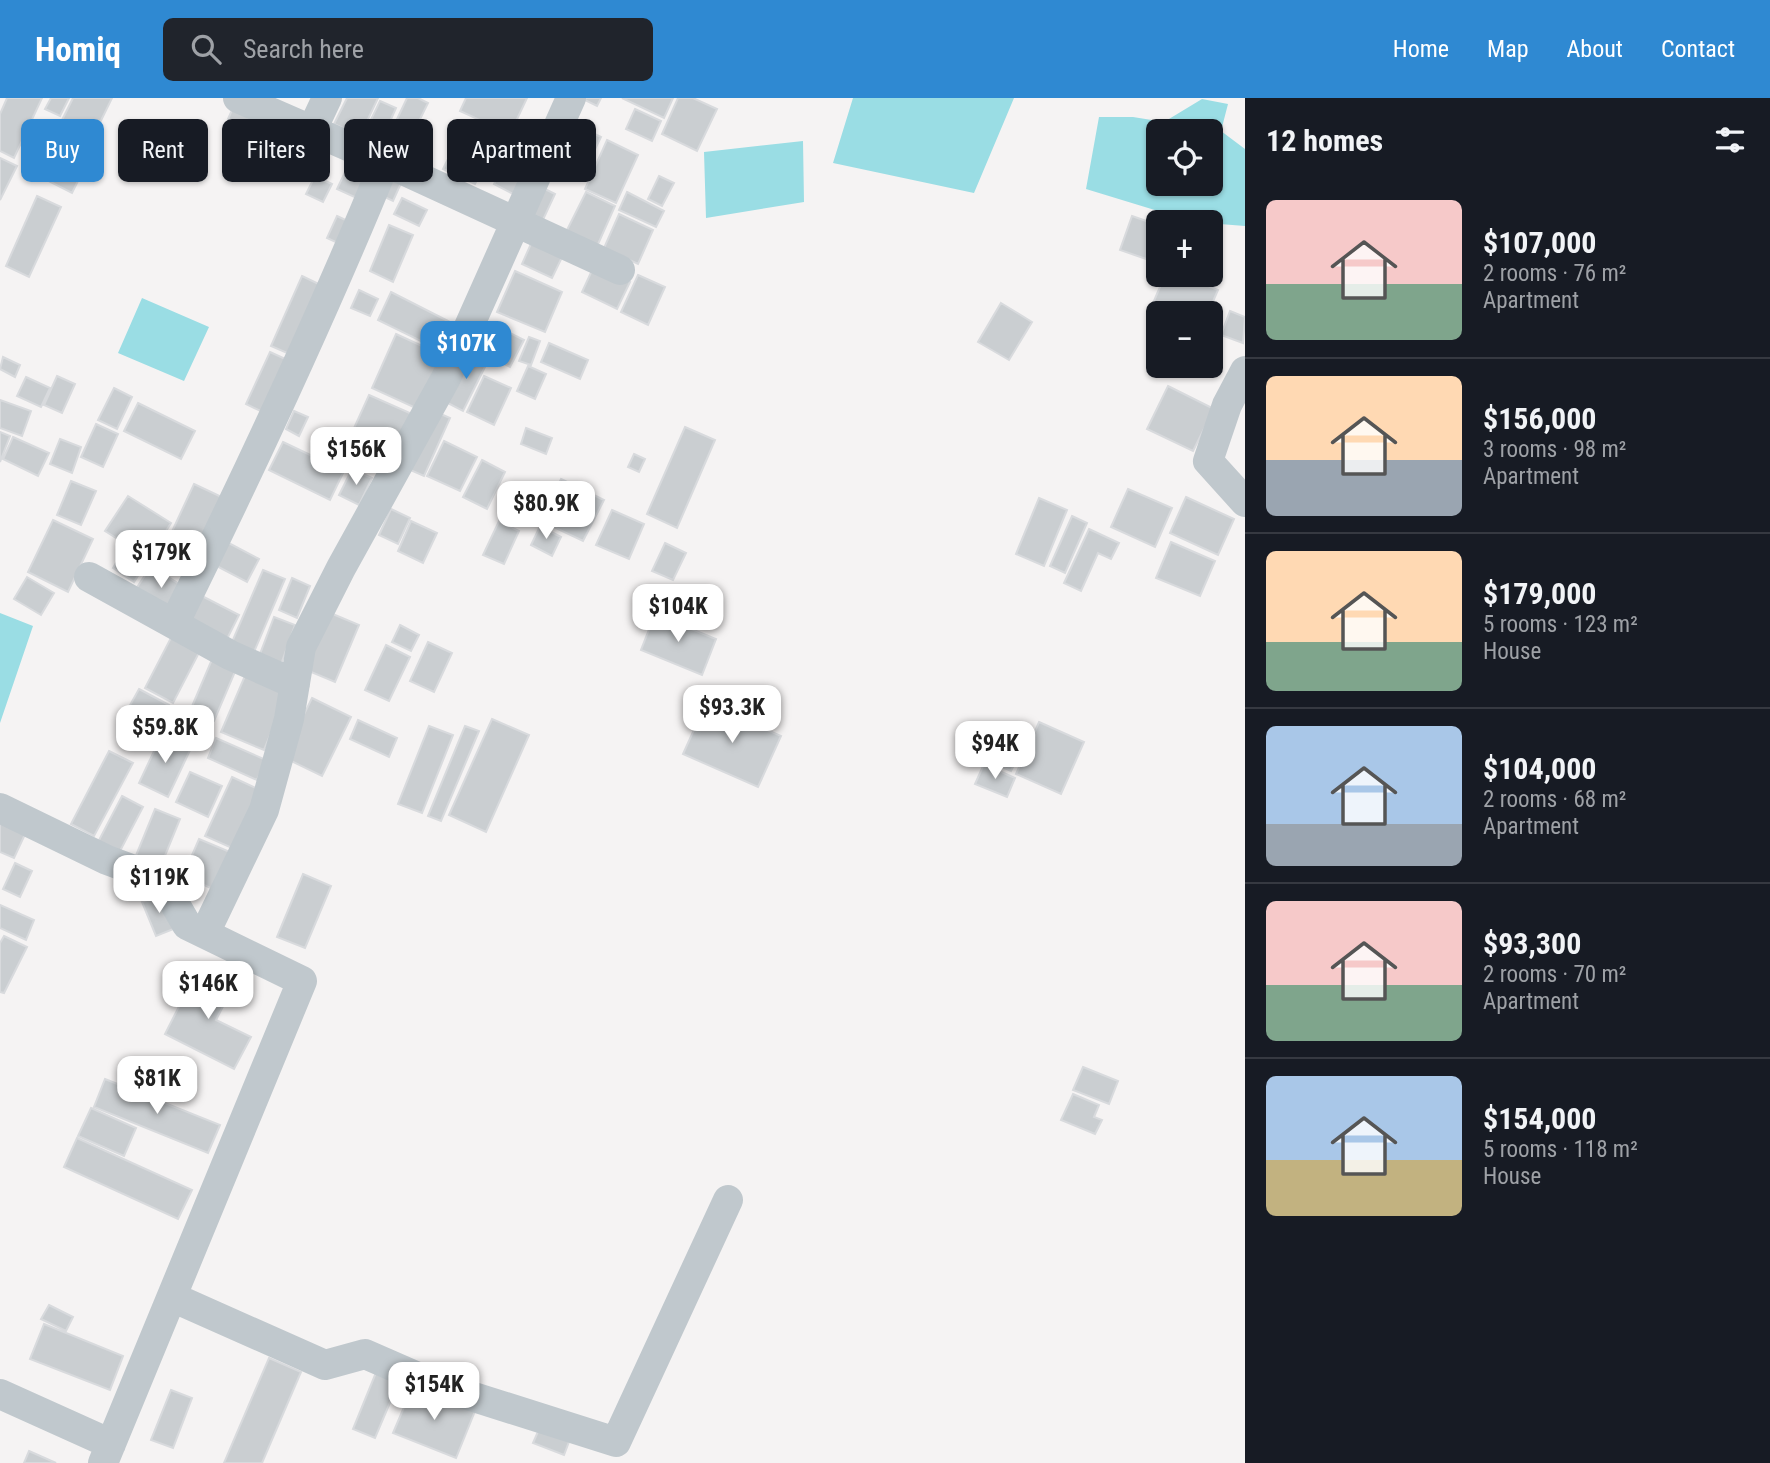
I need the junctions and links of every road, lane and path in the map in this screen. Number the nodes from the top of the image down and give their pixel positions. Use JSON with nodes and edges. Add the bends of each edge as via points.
{"nodes":[{"id":1,"x":238,"y":98,"type":"edge"},
{"id":2,"x":327,"y":98,"type":"edge"},
{"id":3,"x":571,"y":98,"type":"edge"},
{"id":4,"x":287,"y":119,"type":"edge"},
{"id":5,"x":317,"y":119,"type":"edge"},
{"id":6,"x":377,"y":182,"type":"edge"},
{"id":7,"x":428,"y":182,"type":"edge"},
{"id":8,"x":517,"y":223,"type":"junction"},
{"id":9,"x":620,"y":270,"type":"dead end"},
{"id":10,"x":1245,"y":371,"type":"edge"},
{"id":11,"x":1245,"y":502,"type":"edge"},
{"id":12,"x":89,"y":577,"type":"dead end"},
{"id":13,"x":174,"y":624,"type":"junction"},
{"id":14,"x":295,"y":684,"type":"junction"},
{"id":15,"x":0,"y":808,"type":"edge"},
{"id":16,"x":205,"y":933,"type":"junction"},
{"id":17,"x":729,"y":1200,"type":"dead end"},
{"id":18,"x":172,"y":1297,"type":"junction"},
{"id":19,"x":0,"y":1394,"type":"edge"},
{"id":20,"x":107,"y":1454,"type":"edge"}],
"edges":[{"from":1,"to":4,"type":"street"},
{"from":2,"to":5,"type":"street"},
{"from":3,"to":8,"type":"street"},
{"from":6,"to":13,"type":"street","via":[[341,270]]},
{"from":7,"to":8,"type":"street"},
{"from":8,"to":9,"type":"street"},
{"from":8,"to":14,"type":"street","via":[[446,378],[301,647]]},
{"from":10,"to":11,"type":"street","via":[[1227,405],[1208,461]]},
{"from":12,"to":13,"type":"street"},
{"from":13,"to":14,"type":"street"},
{"from":14,"to":16,"type":"street","via":[[264,810]]},
{"from":15,"to":16,"type":"street","via":[[107,860],[161,880],[187,925]]},
{"from":16,"to":18,"type":"street","via":[[302,981]]},
{"from":17,"to":18,"type":"street","via":[[616,1442],[436,1385],[365,1354],[325,1365]]},
{"from":18,"to":20,"type":"street"},
{"from":19,"to":20,"type":"street"}]}
